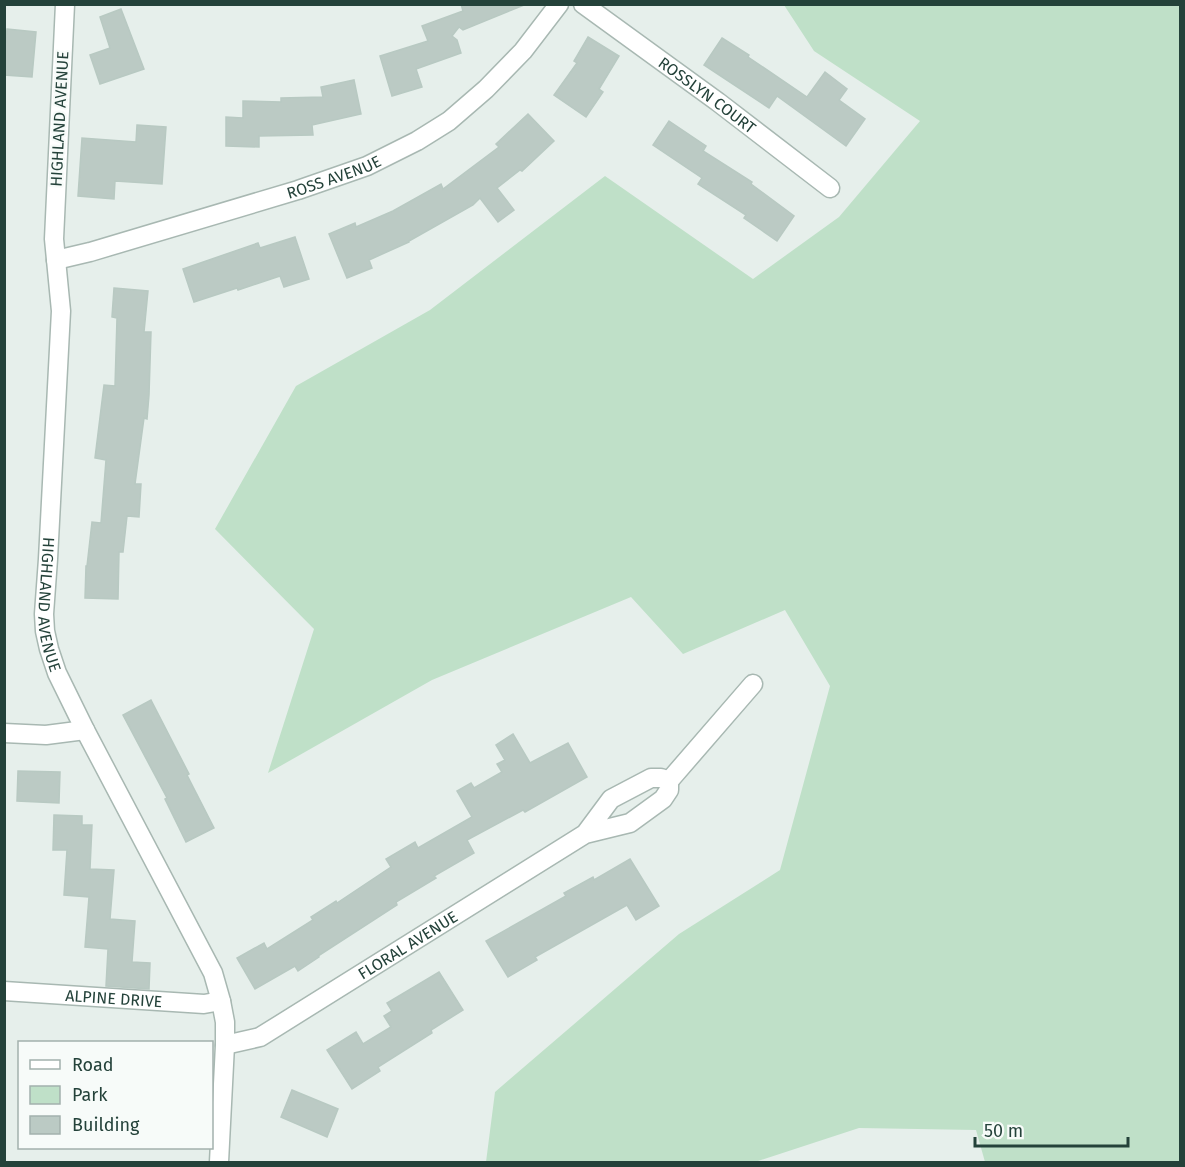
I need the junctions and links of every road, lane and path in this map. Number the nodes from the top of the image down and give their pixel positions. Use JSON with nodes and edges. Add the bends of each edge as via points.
{"nodes":[{"id":1,"x":65,"y":4,"type":"edge"},
{"id":2,"x":559,"y":4,"type":"edge"},
{"id":3,"x":583,"y":4,"type":"edge"},
{"id":4,"x":830,"y":188,"type":"dead end"},
{"id":5,"x":57,"y":260,"type":"junction"},
{"id":6,"x":753,"y":684,"type":"dead end"},
{"id":7,"x":86,"y":730,"type":"junction"},
{"id":8,"x":4,"y":733,"type":"edge"},
{"id":9,"x":669,"y":781,"type":"junction"},
{"id":10,"x":585,"y":834,"type":"junction"},
{"id":11,"x":4,"y":991,"type":"edge"},
{"id":12,"x":221,"y":1001,"type":"junction"},
{"id":13,"x":225,"y":1045,"type":"junction"},
{"id":14,"x":219,"y":1162,"type":"edge"}],
"edges":[{"from":1,"to":5,"type":"street","name":"HIGHLAND AVENUE","via":[[54,239]]},
{"from":2,"to":5,"type":"street","name":"ROSS AVENUE","via":[[523,51],[486,88],[449,121],[417,141],[367,166],[298,190]]},
{"from":3,"to":4,"type":"street","name":"ROSSLYN COURT"},
{"from":5,"to":7,"type":"street","name":"HIGHLAND AVENUE","via":[[61,311],[45,632],[57,673]]},
{"from":6,"to":9,"type":"street","name":"FLORAL AVENUE"},
{"from":7,"to":8,"type":"street","via":[[46,735]]},
{"from":7,"to":12,"type":"street","name":"HIGHLAND AVENUE","via":[[213,973]]},
{"from":9,"to":10,"type":"street","name":"FLORAL AVENUE","via":[[651,778],[611,799]]},
{"from":9,"to":10,"type":"street","name":"FLORAL AVENUE","via":[[663,800],[630,824]]},
{"from":10,"to":13,"type":"street","name":"FLORAL AVENUE","via":[[260,1036]]},
{"from":11,"to":12,"type":"street","name":"ALPINE DRIVE","via":[[204,1004]]},
{"from":12,"to":13,"type":"street","name":"HIGHLAND AVENUE"},
{"from":13,"to":14,"type":"street","name":"HIGHLAND AVENUE"}]}
